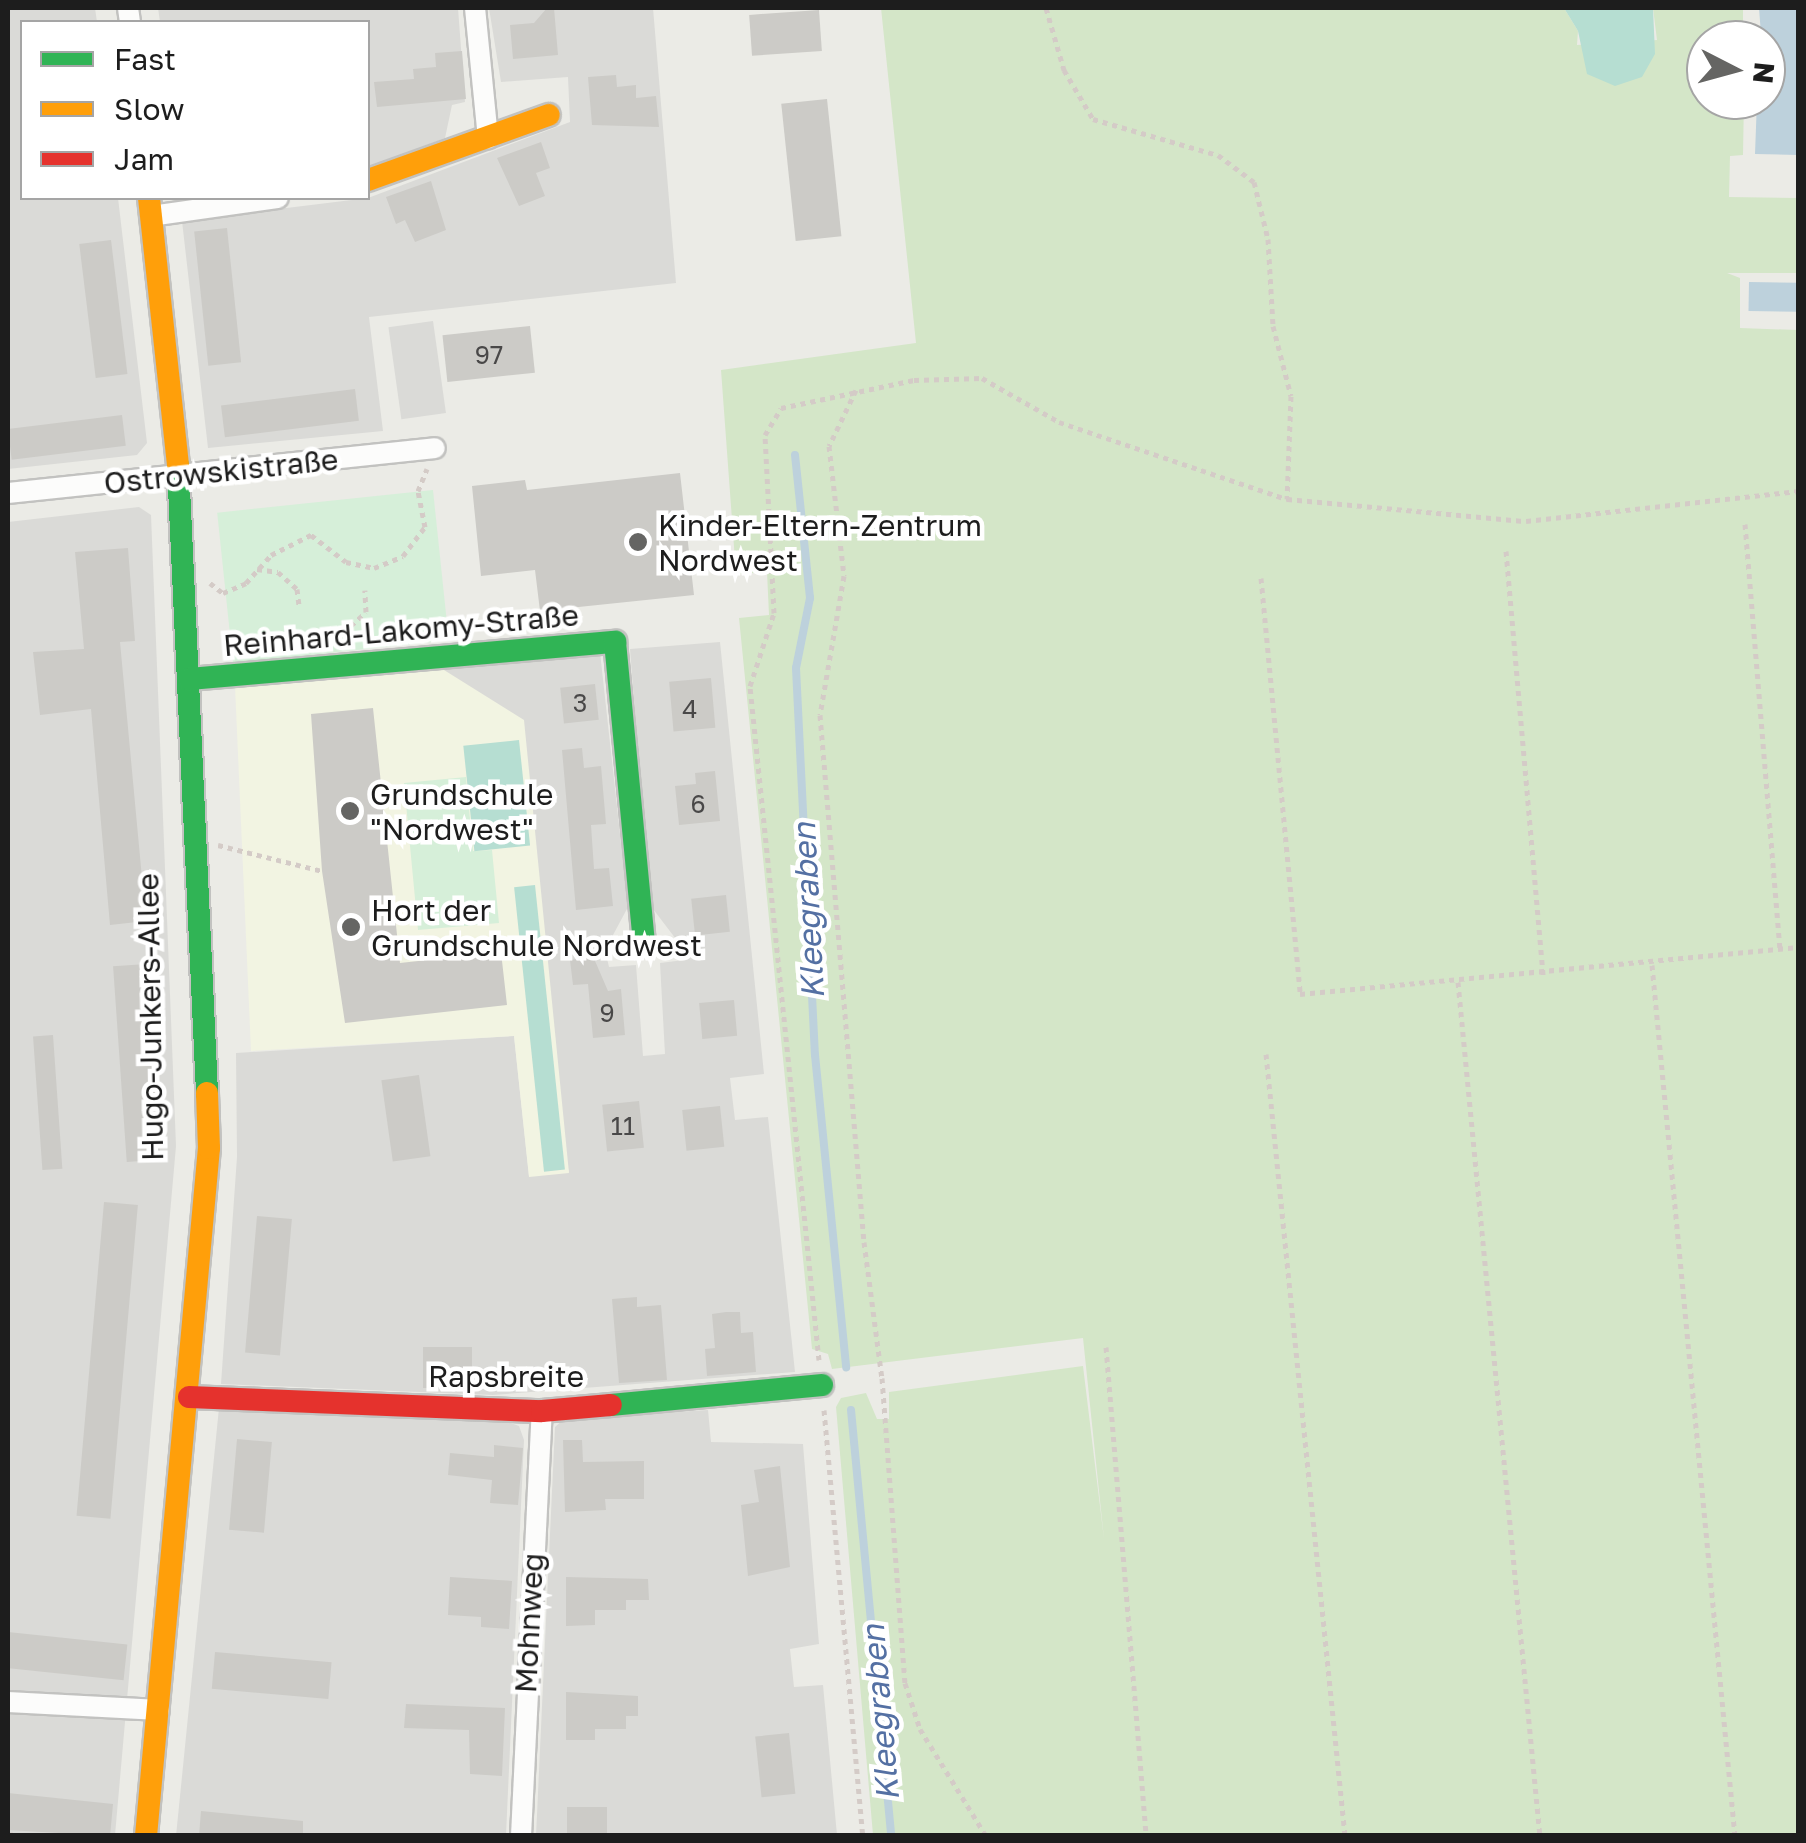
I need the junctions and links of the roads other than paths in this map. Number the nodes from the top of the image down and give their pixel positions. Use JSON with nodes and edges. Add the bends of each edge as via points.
{"nodes":[{"id":1,"x":476,"y":8,"type":"edge"},
{"id":2,"x":549,"y":115,"type":"dead end"},
{"id":3,"x":488,"y":138,"type":"junction"},
{"id":4,"x":370,"y":179,"type":"edge"},
{"id":5,"x":250,"y":200,"type":"edge"},
{"id":6,"x":150,"y":207,"type":"edge"},
{"id":7,"x":435,"y":448,"type":"road end"},
{"id":8,"x":179,"y":476,"type":"junction"},
{"id":9,"x":8,"y":492,"type":"edge"},
{"id":10,"x":188,"y":678,"type":"junction"},
{"id":11,"x":644,"y":943,"type":"dead end"},
{"id":12,"x":822,"y":1385,"type":"road end"},
{"id":13,"x":189,"y":1397,"type":"junction"},
{"id":14,"x":542,"y":1412,"type":"junction"},
{"id":15,"x":8,"y":1702,"type":"edge"},
{"id":16,"x":159,"y":1710,"type":"junction"},
{"id":17,"x":146,"y":1836,"type":"edge"},
{"id":18,"x":521,"y":1836,"type":"edge"}],
"edges":[{"from":1,"to":3,"type":"street"},
{"from":2,"to":3,"type":"street"},
{"from":3,"to":4,"type":"street"},
{"from":5,"to":6,"type":"street"},
{"from":6,"to":8,"type":"street","name":"Hugo-Junkers-Allee"},
{"from":7,"to":8,"type":"street","name":"Ostrowskistraße"},
{"from":8,"to":9,"type":"street","name":"Ostrowskistraße"},
{"from":8,"to":10,"type":"street","name":"Hugo-Junkers-Allee"},
{"from":10,"to":11,"type":"street","name":"Reinhard-Lakomy-Straße","via":[[615,642]]},
{"from":10,"to":13,"type":"street","name":"Hugo-Junkers-Allee","via":[[209,1148]]},
{"from":12,"to":14,"type":"street","name":"Rapsbreite"},
{"from":13,"to":14,"type":"street","name":"Rapsbreite"},
{"from":13,"to":16,"type":"street","name":"Hugo-Junkers-Allee"},
{"from":14,"to":18,"type":"street","name":"Mohnweg"},
{"from":15,"to":16,"type":"street"},
{"from":16,"to":17,"type":"street","name":"Hugo-Junkers-Allee"}]}
